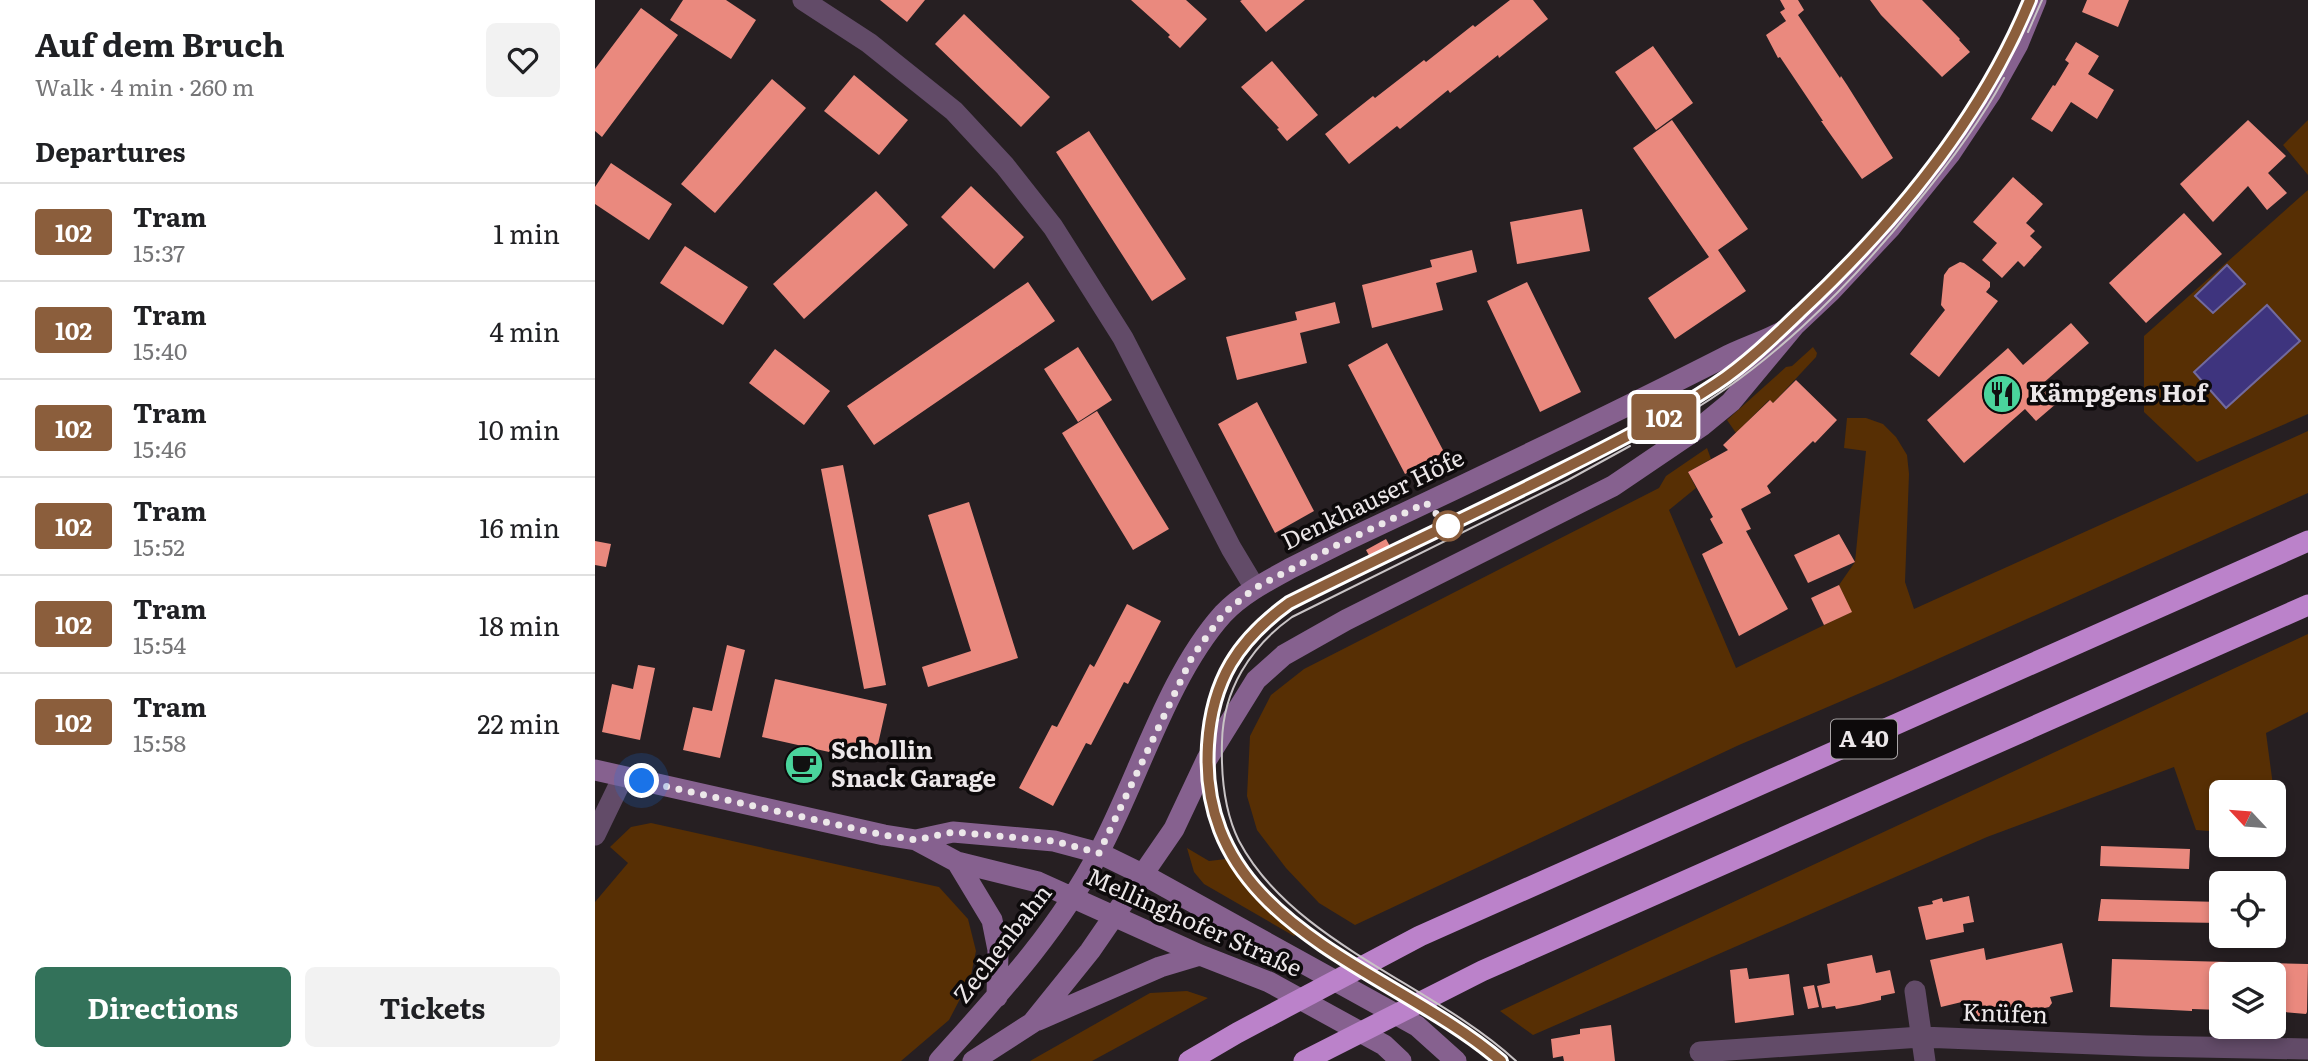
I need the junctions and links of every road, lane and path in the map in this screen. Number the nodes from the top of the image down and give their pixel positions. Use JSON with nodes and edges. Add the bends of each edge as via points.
{"nodes":[{"id":1,"x":803,"y":0,"type":"edge"},
{"id":2,"x":2036,"y":0,"type":"edge"},
{"id":3,"x":1795,"y":325,"type":"junction"},
{"id":4,"x":2308,"y":541,"type":"edge"},
{"id":5,"x":1255,"y":588,"type":"junction"},
{"id":6,"x":2308,"y":605,"type":"edge"},
{"id":7,"x":595,"y":770,"type":"edge"},
{"id":8,"x":623,"y":777,"type":"junction"},
{"id":9,"x":595,"y":835,"type":"edge"},
{"id":10,"x":916,"y":840,"type":"junction"},
{"id":11,"x":1099,"y":853,"type":"junction"},
{"id":12,"x":957,"y":862,"type":"junction"},
{"id":13,"x":1144,"y":875,"type":"junction"},
{"id":14,"x":1073,"y":898,"type":"junction"},
{"id":15,"x":1114,"y":916,"type":"junction"},
{"id":16,"x":1200,"y":955,"type":"junction"},
{"id":17,"x":1915,"y":991,"type":"dead end"},
{"id":18,"x":997,"y":997,"type":"junction"},
{"id":19,"x":1033,"y":1023,"type":"junction"},
{"id":20,"x":1921,"y":1037,"type":"junction"},
{"id":21,"x":2308,"y":1049,"type":"edge"},
{"id":22,"x":1700,"y":1052,"type":"dead end"},
{"id":23,"x":2147,"y":1054,"type":"edge"},
{"id":24,"x":1401,"y":1060,"type":"edge"},
{"id":25,"x":939,"y":1061,"type":"edge"},
{"id":26,"x":973,"y":1061,"type":"edge"},
{"id":27,"x":1189,"y":1061,"type":"edge"},
{"id":28,"x":1304,"y":1061,"type":"edge"},
{"id":29,"x":1456,"y":1061,"type":"edge"},
{"id":30,"x":1925,"y":1061,"type":"edge"}],
"edges":[{"from":1,"to":5,"type":"street","via":[[869,43],[954,111],[1045,216],[1123,338]]},
{"from":2,"to":3,"type":"main road","name":"Denkhauser Höfe","via":[[2018,44],[1950,154],[1891,227]]},
{"from":3,"to":5,"type":"main road","name":"Denkhauser Höfe"},
{"from":3,"to":13,"type":"main road","name":"Denkhauser Höfe","via":[[1731,402],[1613,486],[1346,620],[1284,656],[1256,680],[1222,732],[1174,829]]},
{"from":4,"to":27,"type":"highway","number":"A 40","via":[[1420,936]]},
{"from":5,"to":11,"type":"main road","name":"Denkhauser Höfe","via":[[1224,613],[1192,657]]},
{"from":6,"to":28,"type":"highway","number":"A 40","via":[[1482,971]]},
{"from":7,"to":8,"type":"main road","name":"Mellinghofer Straße"},
{"from":8,"to":9,"type":"street"},
{"from":8,"to":10,"type":"main road","name":"Mellinghofer Straße"},
{"from":10,"to":11,"type":"main road","name":"Mellinghofer Straße","via":[[953,832],[1054,841]]},
{"from":10,"to":12,"type":"main road","name":"Mellinghofer Straße"},
{"from":11,"to":13,"type":"main road","name":"Mellinghofer Straße"},
{"from":11,"to":14,"type":"main road","name":"Zechenbahn"},
{"from":12,"to":14,"type":"main road","name":"Mellinghofer Straße","via":[[1038,882]]},
{"from":12,"to":18,"type":"main road","via":[[992,919],[998,950]]},
{"from":13,"to":15,"type":"main road"},
{"from":13,"to":29,"type":"main road","name":"Mellinghofer Straße","via":[[1417,1026]]},
{"from":14,"to":15,"type":"main road","name":"Mellinghofer Straße"},
{"from":14,"to":18,"type":"main road","name":"Zechenbahn"},
{"from":15,"to":16,"type":"main road","name":"Mellinghofer Straße"},
{"from":15,"to":19,"type":"main road"},
{"from":16,"to":19,"type":"main road","via":[[1160,967]]},
{"from":16,"to":24,"type":"main road","name":"Mellinghofer Straße","via":[[1269,982],[1384,1045]]},
{"from":17,"to":20,"type":"street"},
{"from":18,"to":25,"type":"main road","name":"Zechenbahn"},
{"from":19,"to":26,"type":"main road"},
{"from":20,"to":22,"type":"street","name":"Knüfen"},
{"from":20,"to":23,"type":"street","name":"Knüfen"},
{"from":20,"to":30,"type":"street"},
{"from":21,"to":23,"type":"street","name":"Knüfen"}]}
